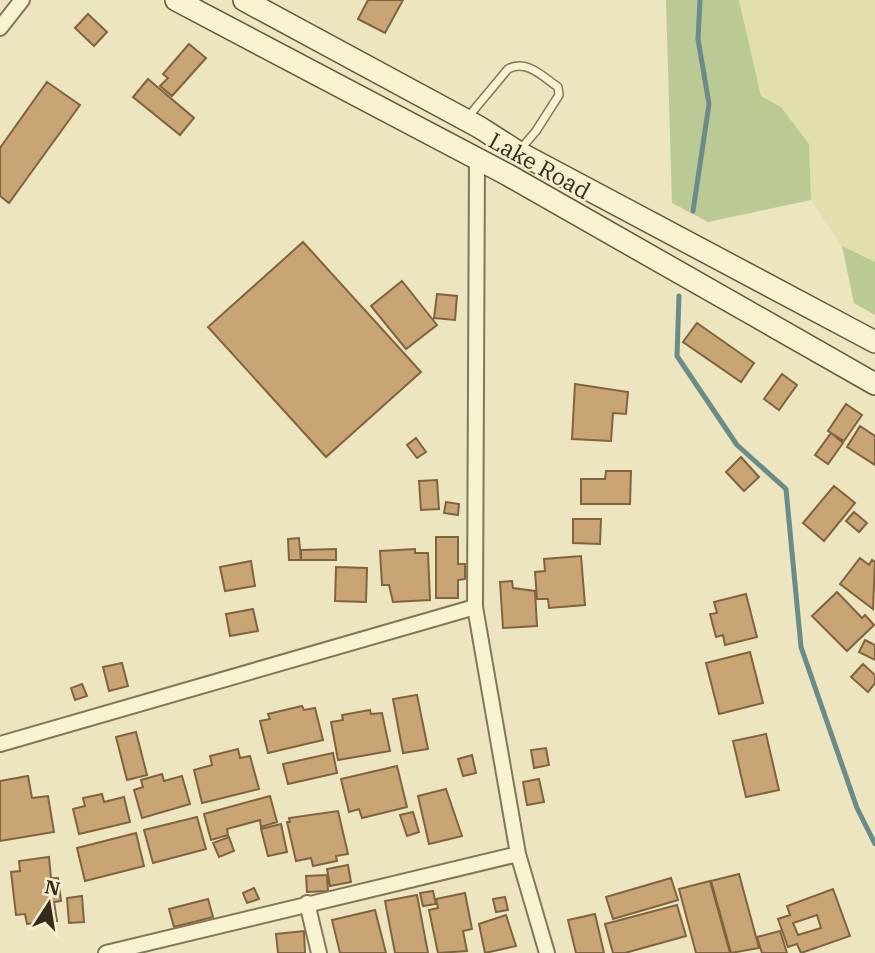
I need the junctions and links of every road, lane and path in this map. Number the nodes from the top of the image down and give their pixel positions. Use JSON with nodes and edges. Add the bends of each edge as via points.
{"nodes":[{"id":1,"x":22,"y":0,"type":"edge"},
{"id":2,"x":176,"y":0,"type":"edge"},
{"id":3,"x":244,"y":0,"type":"edge"},
{"id":4,"x":0,"y":28,"type":"edge"},
{"id":5,"x":465,"y":120,"type":"junction"},
{"id":6,"x":518,"y":152,"type":"junction"},
{"id":7,"x":477,"y":159,"type":"junction"},
{"id":8,"x":875,"y":342,"type":"edge"},
{"id":9,"x":875,"y":384,"type":"edge"},
{"id":10,"x":475,"y":607,"type":"junction"},
{"id":11,"x":0,"y":744,"type":"edge"},
{"id":12,"x":518,"y":854,"type":"junction"},
{"id":13,"x":307,"y":904,"type":"junction"},
{"id":14,"x":106,"y":953,"type":"edge"},
{"id":15,"x":318,"y":953,"type":"edge"},
{"id":16,"x":547,"y":953,"type":"edge"}],
"edges":[{"from":1,"to":4,"type":"street"},
{"from":2,"to":7,"type":"main road","name":"Lake Road"},
{"from":3,"to":5,"type":"main road","name":"Lake Road"},
{"from":5,"to":6,"type":"main road","name":"Lake Road"},
{"from":5,"to":6,"type":"lane","via":[[508,69],[517,64],[527,66],[558,87],[559,94]]},
{"from":6,"to":8,"type":"main road","name":"Lake Road"},
{"from":7,"to":9,"type":"main road","name":"Lake Road"},
{"from":7,"to":10,"type":"street"},
{"from":10,"to":11,"type":"street"},
{"from":10,"to":12,"type":"street"},
{"from":12,"to":13,"type":"street"},
{"from":12,"to":16,"type":"street"},
{"from":13,"to":14,"type":"street"},
{"from":13,"to":15,"type":"street"}]}
